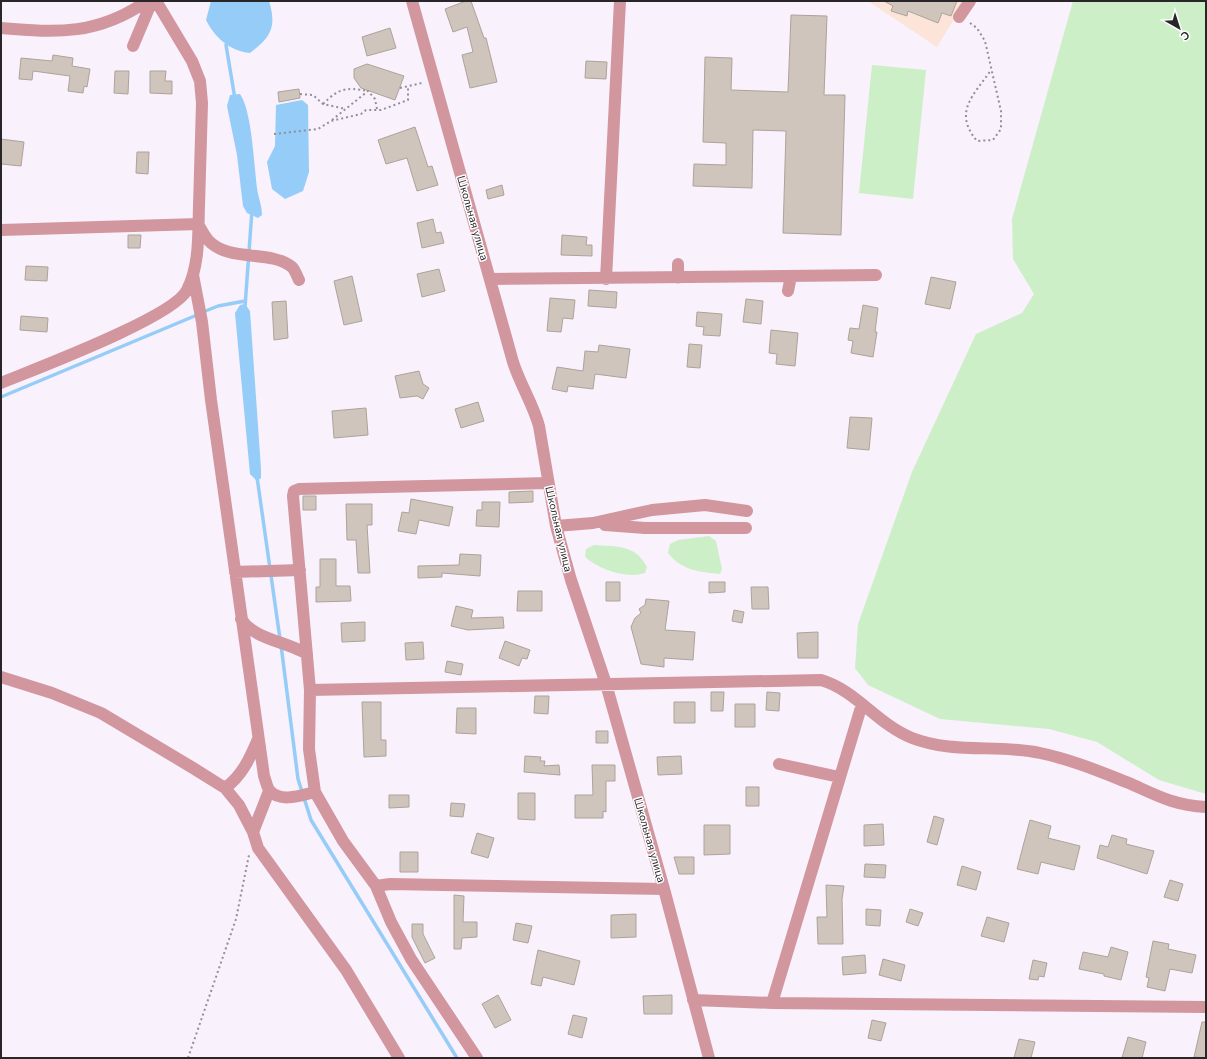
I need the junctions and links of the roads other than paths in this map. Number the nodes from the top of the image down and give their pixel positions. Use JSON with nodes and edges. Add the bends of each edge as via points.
{"nodes":[{"id":1,"x":147,"y":1,"type":"edge"},
{"id":2,"x":152,"y":1,"type":"edge"},
{"id":3,"x":156,"y":1,"type":"edge"},
{"id":4,"x":412,"y":1,"type":"edge"},
{"id":5,"x":620,"y":1,"type":"edge"},
{"id":6,"x":970,"y":1,"type":"edge"},
{"id":7,"x":959,"y":17,"type":"road end"},
{"id":8,"x":1,"y":28,"type":"edge"},
{"id":9,"x":133,"y":46,"type":"dead end"},
{"id":10,"x":198,"y":224,"type":"junction"},
{"id":11,"x":1,"y":230,"type":"edge"},
{"id":12,"x":678,"y":264,"type":"dead end"},
{"id":13,"x":193,"y":275,"type":"junction"},
{"id":14,"x":876,"y":275,"type":"dead end"},
{"id":15,"x":791,"y":276,"type":"junction"},
{"id":16,"x":678,"y":278,"type":"junction"},
{"id":17,"x":491,"y":279,"type":"junction"},
{"id":18,"x":606,"y":279,"type":"junction"},
{"id":19,"x":299,"y":280,"type":"dead end"},
{"id":20,"x":788,"y":291,"type":"dead end"},
{"id":21,"x":1,"y":383,"type":"edge"},
{"id":22,"x":548,"y":483,"type":"junction"},
{"id":23,"x":747,"y":511,"type":"dead end"},
{"id":24,"x":593,"y":524,"type":"junction"},
{"id":25,"x":556,"y":526,"type":"junction"},
{"id":26,"x":746,"y":528,"type":"dead end"},
{"id":27,"x":300,"y":570,"type":"junction"},
{"id":28,"x":235,"y":572,"type":"junction"},
{"id":29,"x":241,"y":619,"type":"junction"},
{"id":30,"x":307,"y":654,"type":"junction"},
{"id":31,"x":1,"y":676,"type":"edge"},
{"id":32,"x":606,"y":684,"type":"junction"},
{"id":33,"x":310,"y":690,"type":"junction"},
{"id":34,"x":862,"y":704,"type":"junction"},
{"id":35,"x":258,"y":737,"type":"junction"},
{"id":36,"x":779,"y":764,"type":"dead end"},
{"id":37,"x":839,"y":777,"type":"junction"},
{"id":38,"x":225,"y":788,"type":"junction"},
{"id":39,"x":269,"y":790,"type":"junction"},
{"id":40,"x":315,"y":792,"type":"junction"},
{"id":41,"x":1206,"y":807,"type":"edge"},
{"id":42,"x":253,"y":832,"type":"junction"},
{"id":43,"x":376,"y":886,"type":"junction"},
{"id":44,"x":664,"y":889,"type":"junction"},
{"id":45,"x":693,"y":1000,"type":"junction"},
{"id":46,"x":772,"y":1003,"type":"junction"},
{"id":47,"x":1206,"y":1007,"type":"edge"},
{"id":48,"x":708,"y":1057,"type":"edge"},
{"id":49,"x":399,"y":1058,"type":"edge"},
{"id":50,"x":477,"y":1058,"type":"edge"}],
"edges":[{"from":1,"to":8,"type":"street","via":[[110,22],[74,31]]},
{"from":2,"to":9,"type":"street"},
{"from":3,"to":10,"type":"street","via":[[192,61],[200,81],[202,103]]},
{"from":4,"to":17,"type":"street","name":"Школьная улица"},
{"from":5,"to":18,"type":"street"},
{"from":6,"to":7,"type":"street"},
{"from":10,"to":11,"type":"street"},
{"from":10,"to":13,"type":"street"},
{"from":10,"to":19,"type":"street","via":[[208,240],[221,249],[282,261],[293,268]]},
{"from":12,"to":16,"type":"street"},
{"from":13,"to":21,"type":"street","via":[[187,292],[174,304],[125,332]]},
{"from":13,"to":28,"type":"street","via":[[202,322]]},
{"from":14,"to":15,"type":"street"},
{"from":15,"to":16,"type":"street","via":[[695,283]]},
{"from":15,"to":20,"type":"street"},
{"from":16,"to":18,"type":"street"},
{"from":17,"to":18,"type":"street"},
{"from":17,"to":22,"type":"street","name":"Школьная улица","via":[[517,374],[539,426]]},
{"from":22,"to":25,"type":"street","name":"Школьная улица"},
{"from":22,"to":27,"type":"street","via":[[299,489],[294,491],[293,496]]},
{"from":23,"to":24,"type":"street","via":[[705,505],[652,510]]},
{"from":24,"to":25,"type":"street"},
{"from":24,"to":26,"type":"street","via":[[645,528]]},
{"from":25,"to":32,"type":"street","name":"Школьная улица"},
{"from":27,"to":28,"type":"street"},
{"from":27,"to":30,"type":"street"},
{"from":28,"to":29,"type":"street"},
{"from":29,"to":30,"type":"street","via":[[246,627],[255,633],[294,646]]},
{"from":29,"to":35,"type":"street"},
{"from":30,"to":33,"type":"street"},
{"from":31,"to":38,"type":"street","via":[[101,713]]},
{"from":32,"to":33,"type":"street"},
{"from":32,"to":34,"type":"street","via":[[820,680],[848,692]]},
{"from":32,"to":44,"type":"street","name":"Школьная улица"},
{"from":33,"to":40,"type":"street","via":[[309,749]]},
{"from":34,"to":37,"type":"street"},
{"from":34,"to":41,"type":"street","via":[[880,719],[911,737],[939,745],[1039,753],[1066,760],[1171,802]]},
{"from":35,"to":38,"type":"street","via":[[250,759],[234,782]]},
{"from":35,"to":39,"type":"street","via":[[264,776]]},
{"from":36,"to":37,"type":"street"},
{"from":37,"to":46,"type":"street"},
{"from":38,"to":42,"type":"street","via":[[239,805]]},
{"from":39,"to":40,"type":"street","via":[[277,796],[289,798]]},
{"from":39,"to":42,"type":"street"},
{"from":40,"to":43,"type":"street","via":[[343,841]]},
{"from":42,"to":49,"type":"street","via":[[258,848],[346,970]]},
{"from":43,"to":44,"type":"street","via":[[390,884]]},
{"from":43,"to":50,"type":"street","via":[[391,922],[411,959]]},
{"from":44,"to":45,"type":"street","name":"Школьная улица"},
{"from":45,"to":46,"type":"street"},
{"from":45,"to":48,"type":"street","name":"Школьная улица"},
{"from":46,"to":47,"type":"street"}]}
